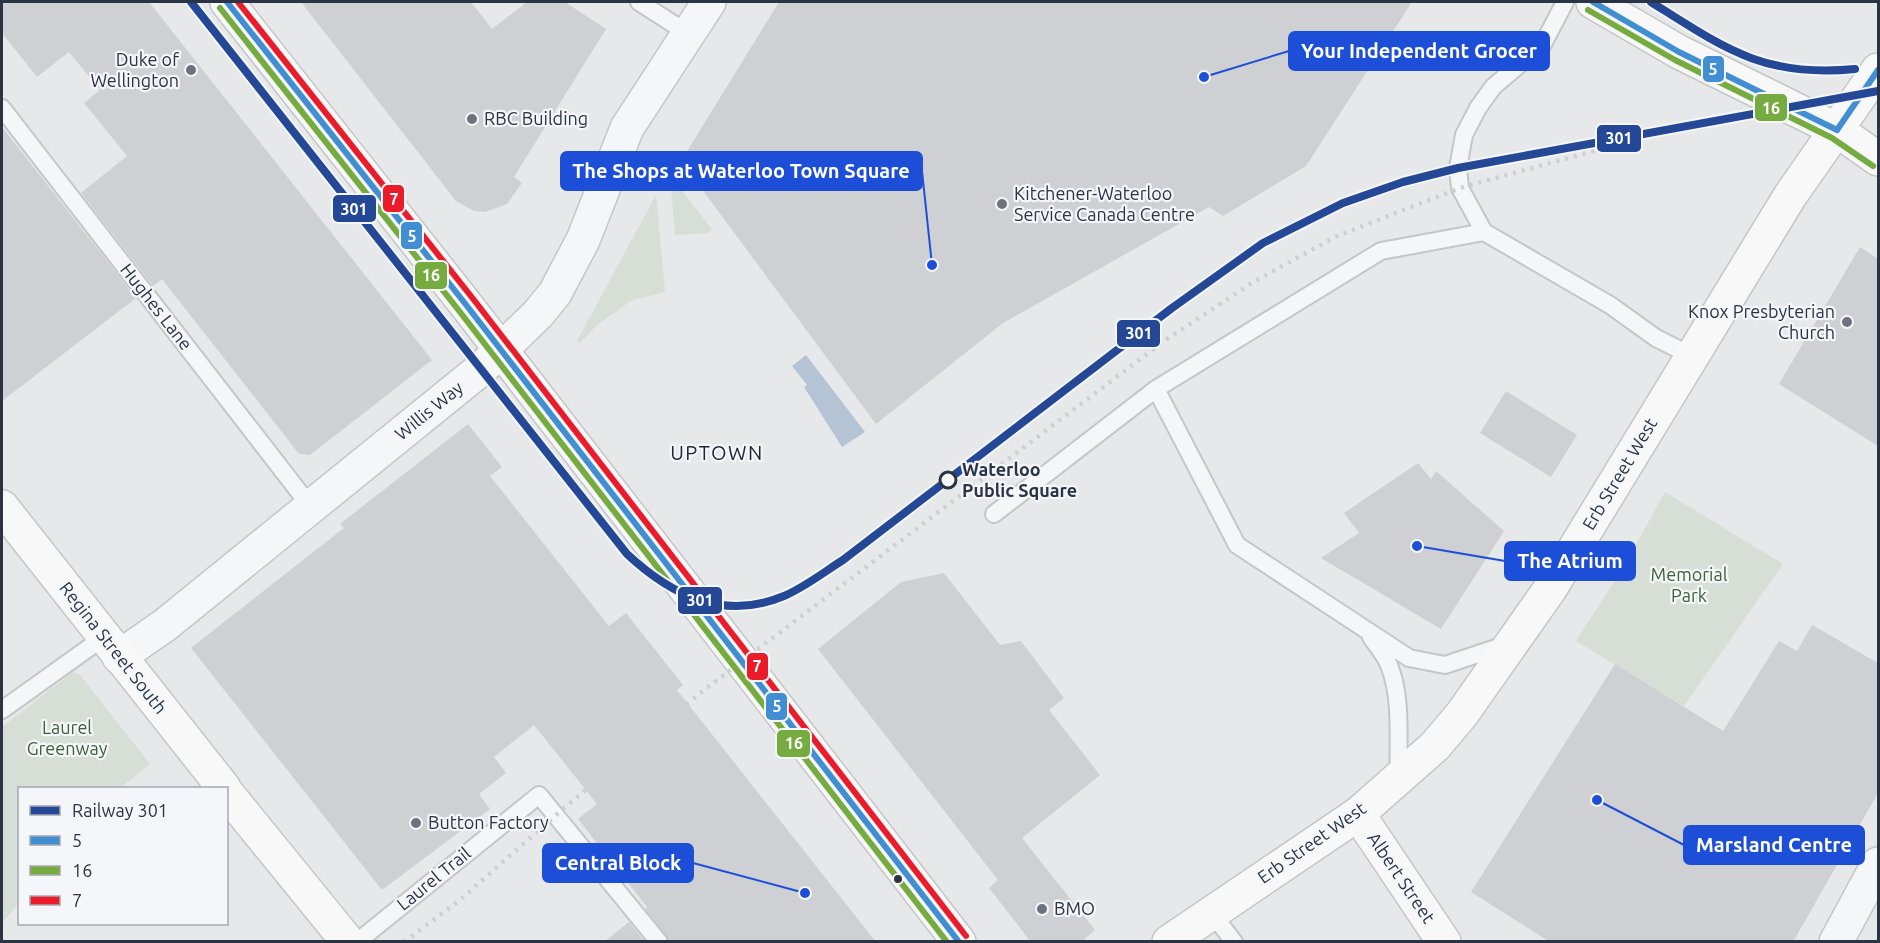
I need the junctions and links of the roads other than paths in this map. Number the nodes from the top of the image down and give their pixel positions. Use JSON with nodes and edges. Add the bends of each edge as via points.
{"nodes":[{"id":1,"x":227,"y":2,"type":"edge"},
{"id":2,"x":639,"y":2,"type":"edge"},
{"id":3,"x":709,"y":2,"type":"edge"},
{"id":4,"x":1565,"y":2,"type":"edge"},
{"id":5,"x":1593,"y":2,"type":"edge"},
{"id":6,"x":689,"y":34,"type":"junction"},
{"id":7,"x":1878,"y":70,"type":"edge"},
{"id":8,"x":2,"y":108,"type":"edge"},
{"id":9,"x":1838,"y":130,"type":"junction"},
{"id":10,"x":1878,"y":159,"type":"edge"},
{"id":11,"x":1484,"y":231,"type":"junction"},
{"id":12,"x":501,"y":351,"type":"junction"},
{"id":13,"x":1692,"y":356,"type":"junction"},
{"id":14,"x":1156,"y":389,"type":"junction"},
{"id":15,"x":310,"y":506,"type":"junction"},
{"id":16,"x":2,"y":507,"type":"edge"},
{"id":17,"x":994,"y":514,"type":"dead end"},
{"id":18,"x":1367,"y":631,"type":"junction"},
{"id":19,"x":1514,"y":642,"type":"junction"},
{"id":20,"x":112,"y":647,"type":"junction"},
{"id":21,"x":2,"y":710,"type":"edge"},
{"id":22,"x":1399,"y":778,"type":"junction"},
{"id":23,"x":222,"y":787,"type":"edge"},
{"id":24,"x":228,"y":794,"type":"edge"},
{"id":25,"x":1358,"y":814,"type":"junction"},
{"id":26,"x":1878,"y":864,"type":"edge"},
{"id":27,"x":1211,"y":912,"type":"junction"},
{"id":28,"x":348,"y":942,"type":"edge"},
{"id":29,"x":357,"y":942,"type":"edge"},
{"id":30,"x":659,"y":942,"type":"edge"},
{"id":31,"x":959,"y":942,"type":"edge"},
{"id":32,"x":1169,"y":942,"type":"edge"},
{"id":33,"x":1234,"y":942,"type":"edge"},
{"id":34,"x":1444,"y":942,"type":"edge"},
{"id":35,"x":1836,"y":942,"type":"edge"}],
"edges":[{"from":1,"to":12,"type":"main road"},
{"from":2,"to":6,"type":"lane"},
{"from":3,"to":6,"type":"street","name":"Willis Way"},
{"from":4,"to":11,"type":"lane","via":[[1543,44],[1493,87],[1464,135],[1458,168],[1460,188]]},
{"from":5,"to":9,"type":"main road","via":[[1679,52]]},
{"from":6,"to":12,"type":"street","name":"Willis Way","via":[[627,128],[583,240],[555,293]]},
{"from":7,"to":9,"type":"main road","name":"Erb Street West"},
{"from":8,"to":15,"type":"lane","name":"Hughes Lane"},
{"from":9,"to":10,"type":"main road"},
{"from":9,"to":13,"type":"main road","name":"Erb Street West","via":[[1790,196]]},
{"from":11,"to":13,"type":"lane","via":[[1610,305],[1656,338]]},
{"from":11,"to":14,"type":"lane","via":[[1381,251]]},
{"from":12,"to":15,"type":"street","name":"Willis Way"},
{"from":12,"to":31,"type":"main road"},
{"from":13,"to":19,"type":"main road","name":"Erb Street West","via":[[1550,590]]},
{"from":14,"to":17,"type":"lane"},
{"from":14,"to":18,"type":"lane","via":[[1237,545]]},
{"from":15,"to":20,"type":"street","name":"Willis Way","via":[[165,625]]},
{"from":16,"to":20,"type":"main road","name":"Regina Street South"},
{"from":18,"to":19,"type":"lane","via":[[1409,658],[1445,665]]},
{"from":18,"to":22,"type":"lane","via":[[1388,664],[1393,681]]},
{"from":19,"to":22,"type":"main road","name":"Erb Street West","via":[[1435,746]]},
{"from":20,"to":21,"type":"lane"},
{"from":20,"to":23,"type":"main road","name":"Regina Street South"},
{"from":22,"to":25,"type":"main road","name":"Erb Street West"},
{"from":24,"to":28,"type":"main road"},
{"from":25,"to":27,"type":"main road","name":"Erb Street West"},
{"from":25,"to":34,"type":"main road","name":"Albert Street"},
{"from":26,"to":35,"type":"street"},
{"from":27,"to":32,"type":"main road","name":"Erb Street West"},
{"from":27,"to":33,"type":"lane"},
{"from":29,"to":30,"type":"lane","name":"Laurel Trail","via":[[539,795]]}]}
